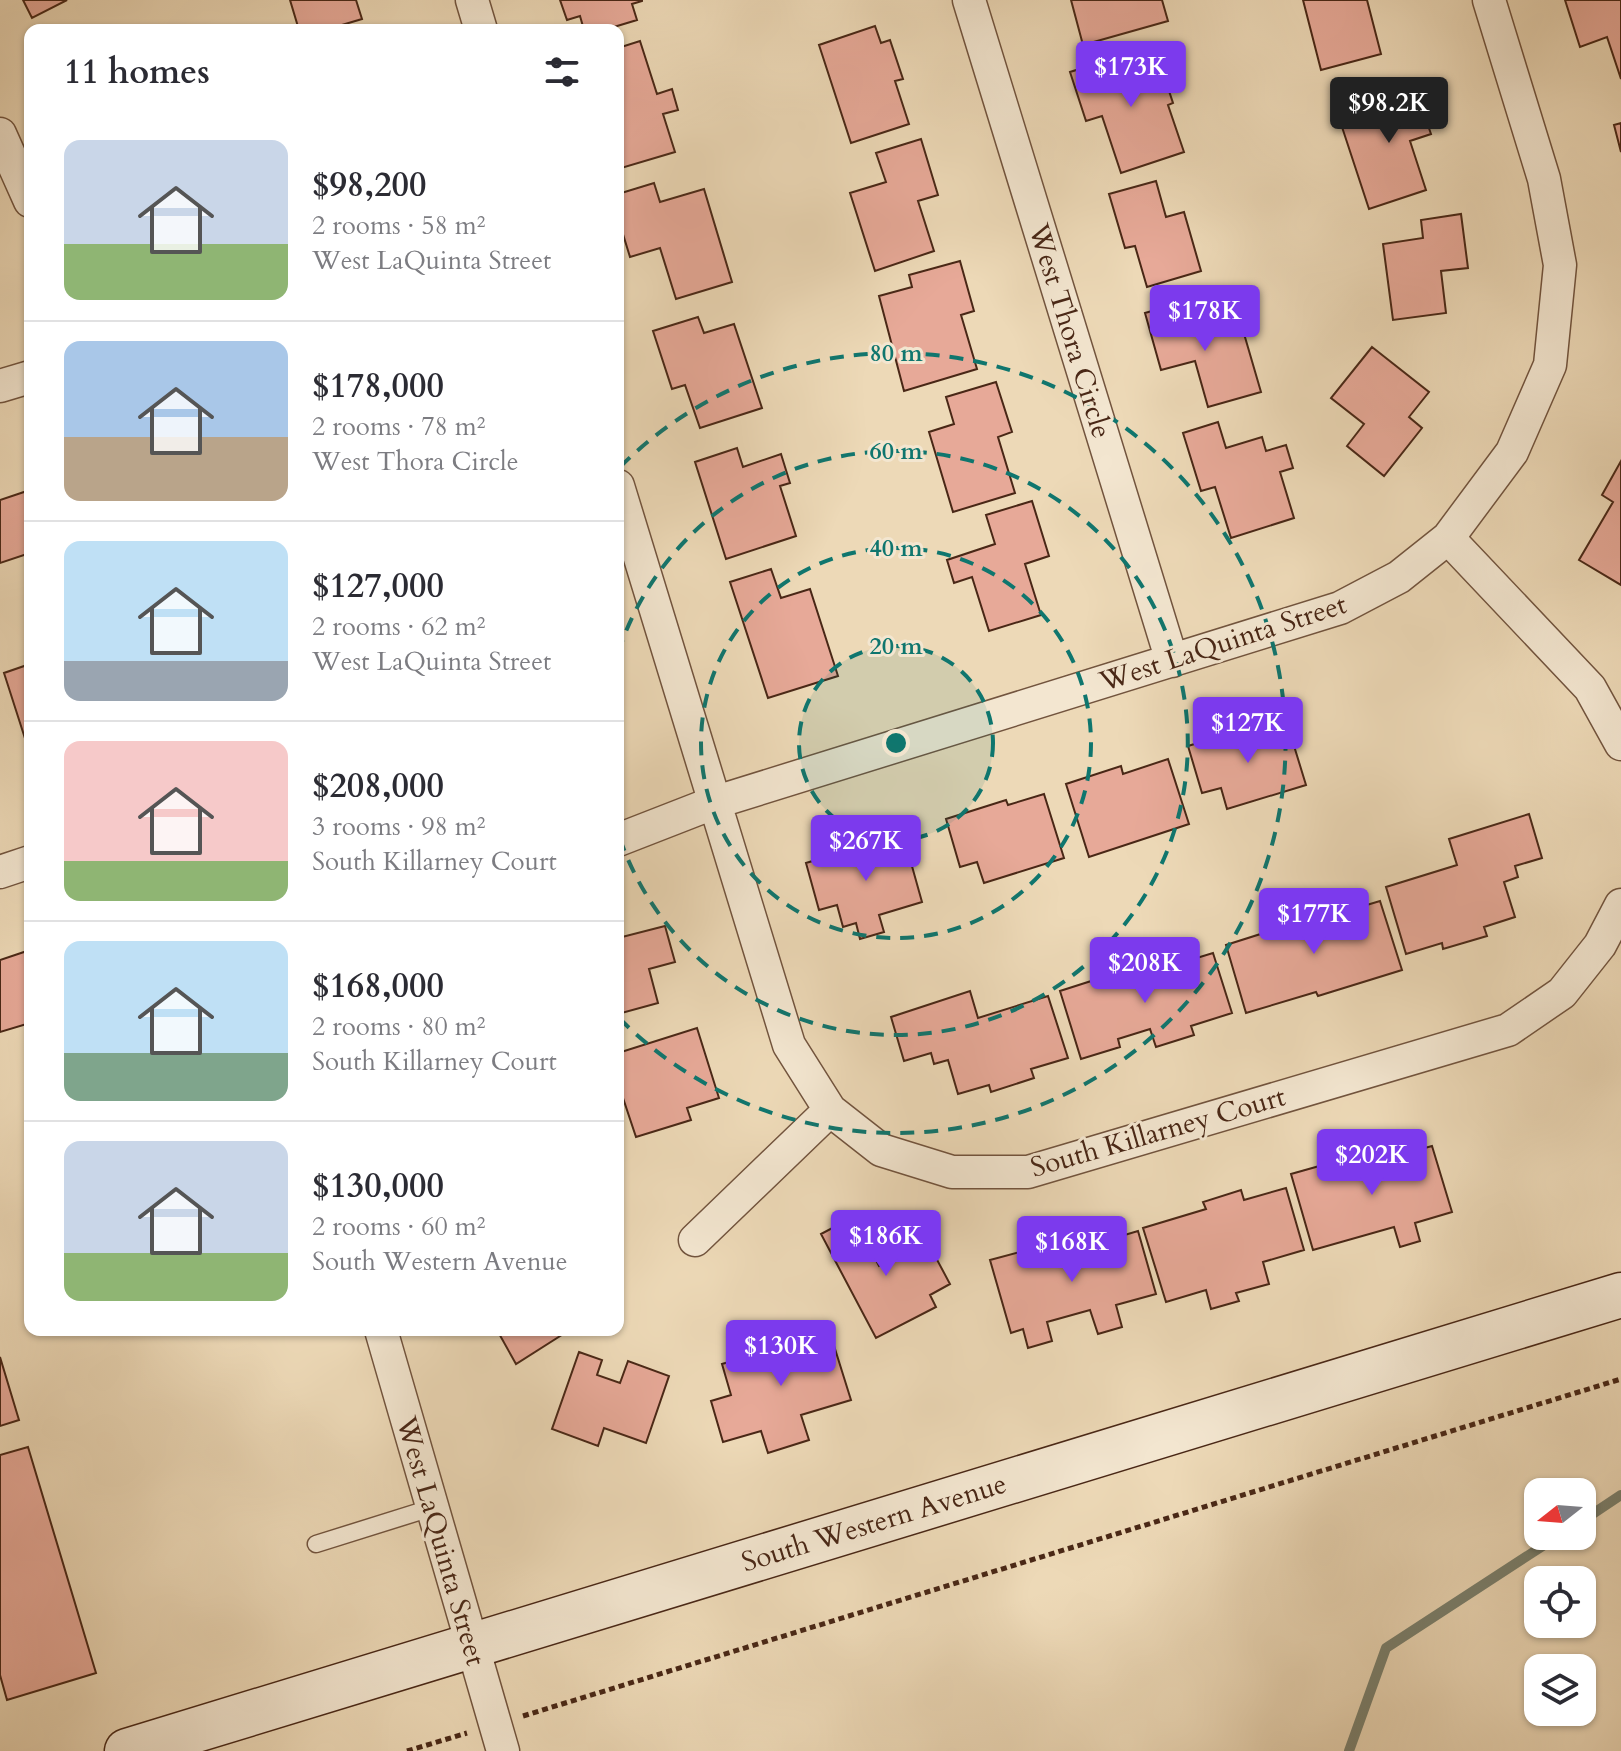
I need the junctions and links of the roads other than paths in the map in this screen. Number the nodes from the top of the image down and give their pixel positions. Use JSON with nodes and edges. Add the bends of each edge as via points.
{"nodes":[{"id":1,"x":472,"y":0,"type":"edge"},
{"id":2,"x":969,"y":0,"type":"edge"},
{"id":3,"x":1489,"y":0,"type":"edge"},
{"id":4,"x":479,"y":24,"type":"edge"},
{"id":5,"x":0,"y":134,"type":"edge"},
{"id":6,"x":24,"y":188,"type":"edge"},
{"id":7,"x":24,"y":379,"type":"edge"},
{"id":8,"x":0,"y":386,"type":"edge"},
{"id":9,"x":624,"y":506,"type":"edge"},
{"id":10,"x":1448,"y":538,"type":"junction"},
{"id":11,"x":1172,"y":661,"type":"junction"},
{"id":12,"x":1621,"y":744,"type":"edge"},
{"id":13,"x":713,"y":803,"type":"junction"},
{"id":14,"x":624,"y":838,"type":"edge"},
{"id":15,"x":24,"y":864,"type":"edge"},
{"id":16,"x":0,"y":872,"type":"edge"},
{"id":17,"x":1621,"y":905,"type":"edge"},
{"id":18,"x":830,"y":1110,"type":"junction"},
{"id":19,"x":695,"y":1240,"type":"dead end"},
{"id":20,"x":1621,"y":1295,"type":"edge"},
{"id":21,"x":383,"y":1336,"type":"edge"},
{"id":22,"x":431,"y":1508,"type":"junction"},
{"id":23,"x":316,"y":1544,"type":"dead end"},
{"id":24,"x":470,"y":1646,"type":"junction"},
{"id":25,"x":498,"y":1738,"type":"edge"},
{"id":26,"x":127,"y":1751,"type":"edge"}],
"edges":[{"from":1,"to":4,"type":"street"},
{"from":2,"to":11,"type":"street","name":"West Thora Circle"},
{"from":3,"to":10,"type":"street","name":"West LaQuinta Street","via":[[1544,179],[1560,265],[1550,365],[1512,452]]},
{"from":5,"to":6,"type":"street"},
{"from":7,"to":8,"type":"street"},
{"from":9,"to":13,"type":"street","name":"South Killarney Court"},
{"from":10,"to":11,"type":"street","name":"West LaQuinta Street","via":[[1399,577],[1340,608]]},
{"from":10,"to":12,"type":"street","via":[[1590,688]]},
{"from":11,"to":13,"type":"street","name":"West LaQuinta Street"},
{"from":13,"to":14,"type":"street","name":"West LaQuinta Street"},
{"from":13,"to":18,"type":"street","name":"South Killarney Court","via":[[789,1045]]},
{"from":15,"to":16,"type":"street"},
{"from":17,"to":18,"type":"street","name":"South Killarney Court","via":[[1600,945],[1562,993],[1508,1030],[1028,1172],[952,1172],[881,1150]]},
{"from":18,"to":19,"type":"street"},
{"from":20,"to":24,"type":"street","name":"South Western Avenue"},
{"from":21,"to":22,"type":"street","name":"West LaQuinta Street"},
{"from":22,"to":23,"type":"lane"},
{"from":22,"to":24,"type":"street","name":"West LaQuinta Street"},
{"from":24,"to":25,"type":"street","name":"West LaQuinta Street"},
{"from":24,"to":26,"type":"street","name":"South Western Avenue"}]}
